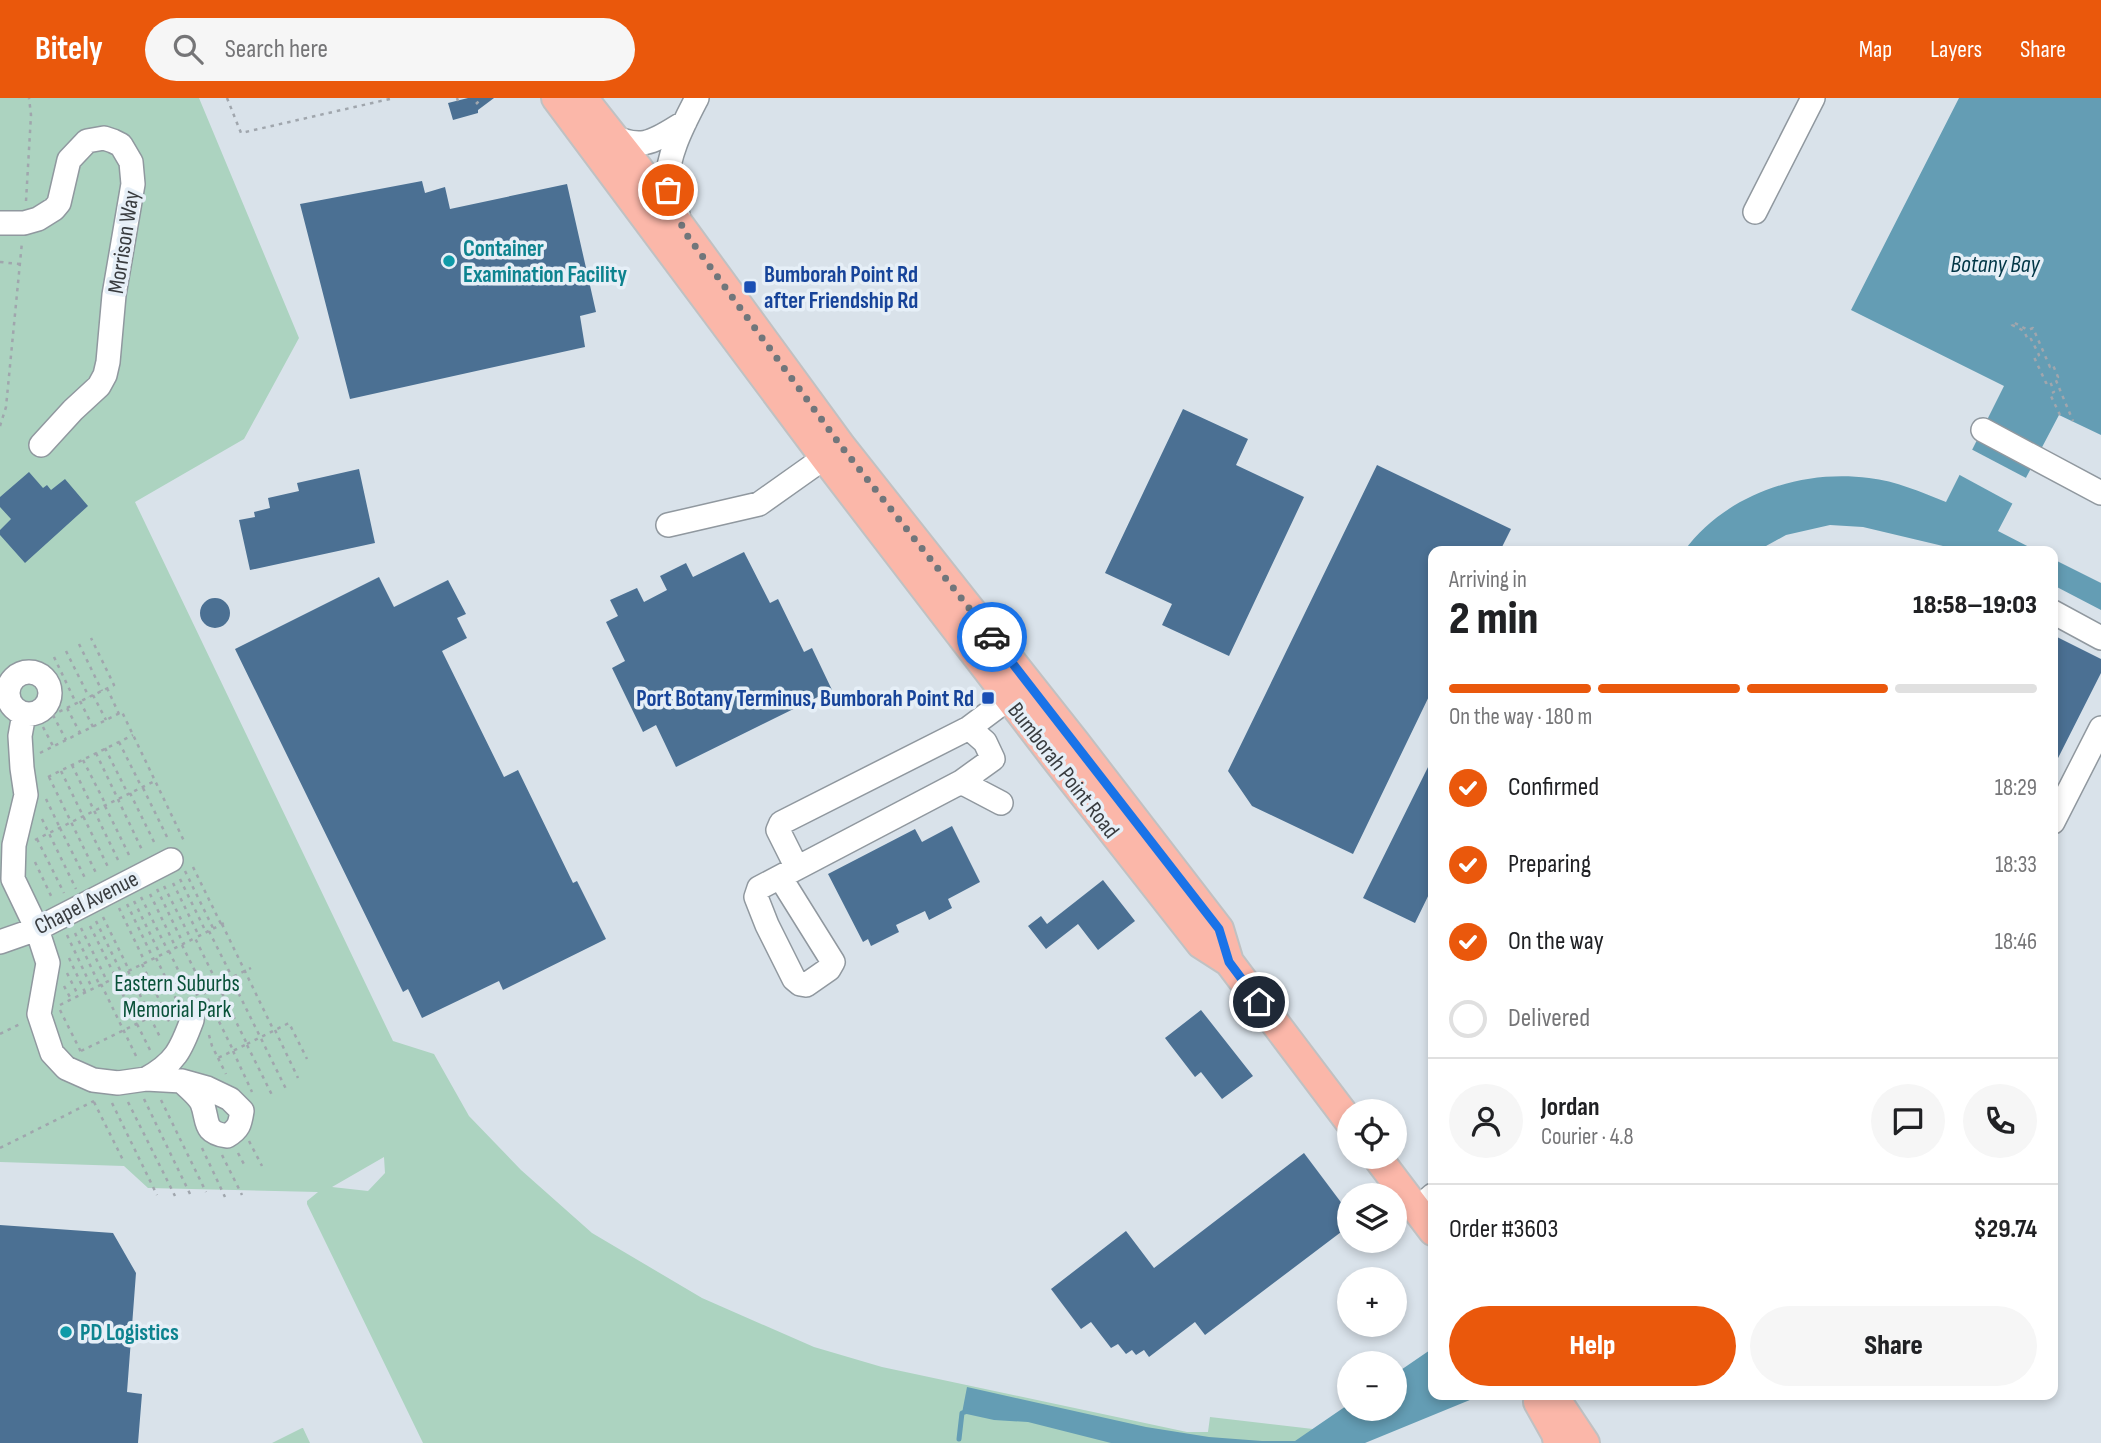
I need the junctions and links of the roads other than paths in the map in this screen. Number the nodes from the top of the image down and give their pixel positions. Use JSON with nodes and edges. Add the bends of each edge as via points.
{"nodes":[{"id":1,"x":697,"y":98,"type":"edge"},
{"id":2,"x":1813,"y":98,"type":"edge"},
{"id":3,"x":570,"y":104,"type":"edge"},
{"id":4,"x":685,"y":122,"type":"junction"},
{"id":5,"x":612,"y":136,"type":"junction"},
{"id":6,"x":1755,"y":212,"type":"dead end"},
{"id":7,"x":0,"y":223,"type":"edge"},
{"id":8,"x":684,"y":231,"type":"junction"},
{"id":9,"x":1983,"y":430,"type":"dead end"},
{"id":10,"x":41,"y":445,"type":"dead end"},
{"id":11,"x":833,"y":452,"type":"junction"},
{"id":12,"x":2101,"y":493,"type":"edge"},
{"id":13,"x":668,"y":525,"type":"dead end"},
{"id":14,"x":2058,"y":615,"type":"edge"},
{"id":15,"x":2101,"y":638,"type":"edge"},
{"id":16,"x":1009,"y":698,"type":"junction"},
{"id":17,"x":24,"y":714,"type":"dead end"},
{"id":18,"x":969,"y":728,"type":"junction"},
{"id":19,"x":2101,"y":728,"type":"edge"},
{"id":20,"x":1065,"y":750,"type":"junction"},
{"id":21,"x":961,"y":782,"type":"junction"},
{"id":22,"x":1001,"y":803,"type":"dead end"},
{"id":23,"x":2058,"y":812,"type":"edge"},
{"id":24,"x":172,"y":863,"type":"road end"},
{"id":25,"x":37,"y":929,"type":"junction"},
{"id":26,"x":0,"y":942,"type":"edge"},
{"id":27,"x":192,"y":1012,"type":"road end"},
{"id":28,"x":146,"y":1081,"type":"junction"},
{"id":29,"x":183,"y":1081,"type":"dead end"},
{"id":30,"x":1337,"y":1105,"type":"edge"},
{"id":31,"x":1388,"y":1169,"type":"edge"},
{"id":32,"x":1428,"y":1212,"type":"edge"},
{"id":33,"x":1537,"y":1400,"type":"edge"},
{"id":34,"x":1556,"y":1400,"type":"edge"},
{"id":35,"x":1558,"y":1443,"type":"edge"},
{"id":36,"x":1585,"y":1443,"type":"edge"}],
"edges":[{"from":1,"to":4,"type":"street"},
{"from":2,"to":6,"type":"street"},
{"from":3,"to":5,"type":"main road","name":"Bumborah Point Road"},
{"from":3,"to":11,"type":"main road","name":"Bumborah Point Road"},
{"from":4,"to":5,"type":"street","via":[[649,142],[628,143]]},
{"from":4,"to":8,"type":"street","via":[[668,168],[668,190]]},
{"from":5,"to":8,"type":"main road","name":"Bumborah Point Road"},
{"from":7,"to":10,"type":"street","name":"Morrison Way","via":[[24,223],[54,209],[69,160],[86,141],[104,138],[121,145],[131,162],[133,184],[105,375]]},
{"from":8,"to":11,"type":"main road","name":"Bumborah Point Road"},
{"from":9,"to":12,"type":"street"},
{"from":11,"to":13,"type":"street","via":[[759,504]]},
{"from":11,"to":16,"type":"main road","name":"Bumborah Point Road"},
{"from":11,"to":20,"type":"main road","name":"Bumborah Point Road"},
{"from":14,"to":15,"type":"street"},
{"from":16,"to":18,"type":"street"},
{"from":16,"to":20,"type":"main road","name":"Bumborah Point Road"},
{"from":17,"to":25,"type":"street","via":[[20,736],[26,795],[14,845],[13,879]]},
{"from":18,"to":21,"type":"street","via":[[985,742],[993,759]]},
{"from":18,"to":21,"type":"street","via":[[781,823],[778,830],[789,873]]},
{"from":19,"to":23,"type":"street"},
{"from":20,"to":30,"type":"main road","name":"Bumborah Point Road","via":[[1201,944],[1229,962]]},
{"from":21,"to":22,"type":"street"},
{"from":24,"to":25,"type":"street","name":"Chapel Avenue"},
{"from":25,"to":26,"type":"street","name":"Chapel Avenue"},
{"from":25,"to":28,"type":"street","via":[[48,963],[39,1014],[52,1052],[66,1068],[93,1080]]},
{"from":27,"to":28,"type":"street","via":[[182,1047],[164,1069]]},
{"from":28,"to":29,"type":"street"},
{"from":31,"to":32,"type":"main road"},
{"from":33,"to":35,"type":"main road"},
{"from":34,"to":36,"type":"main road"}]}
